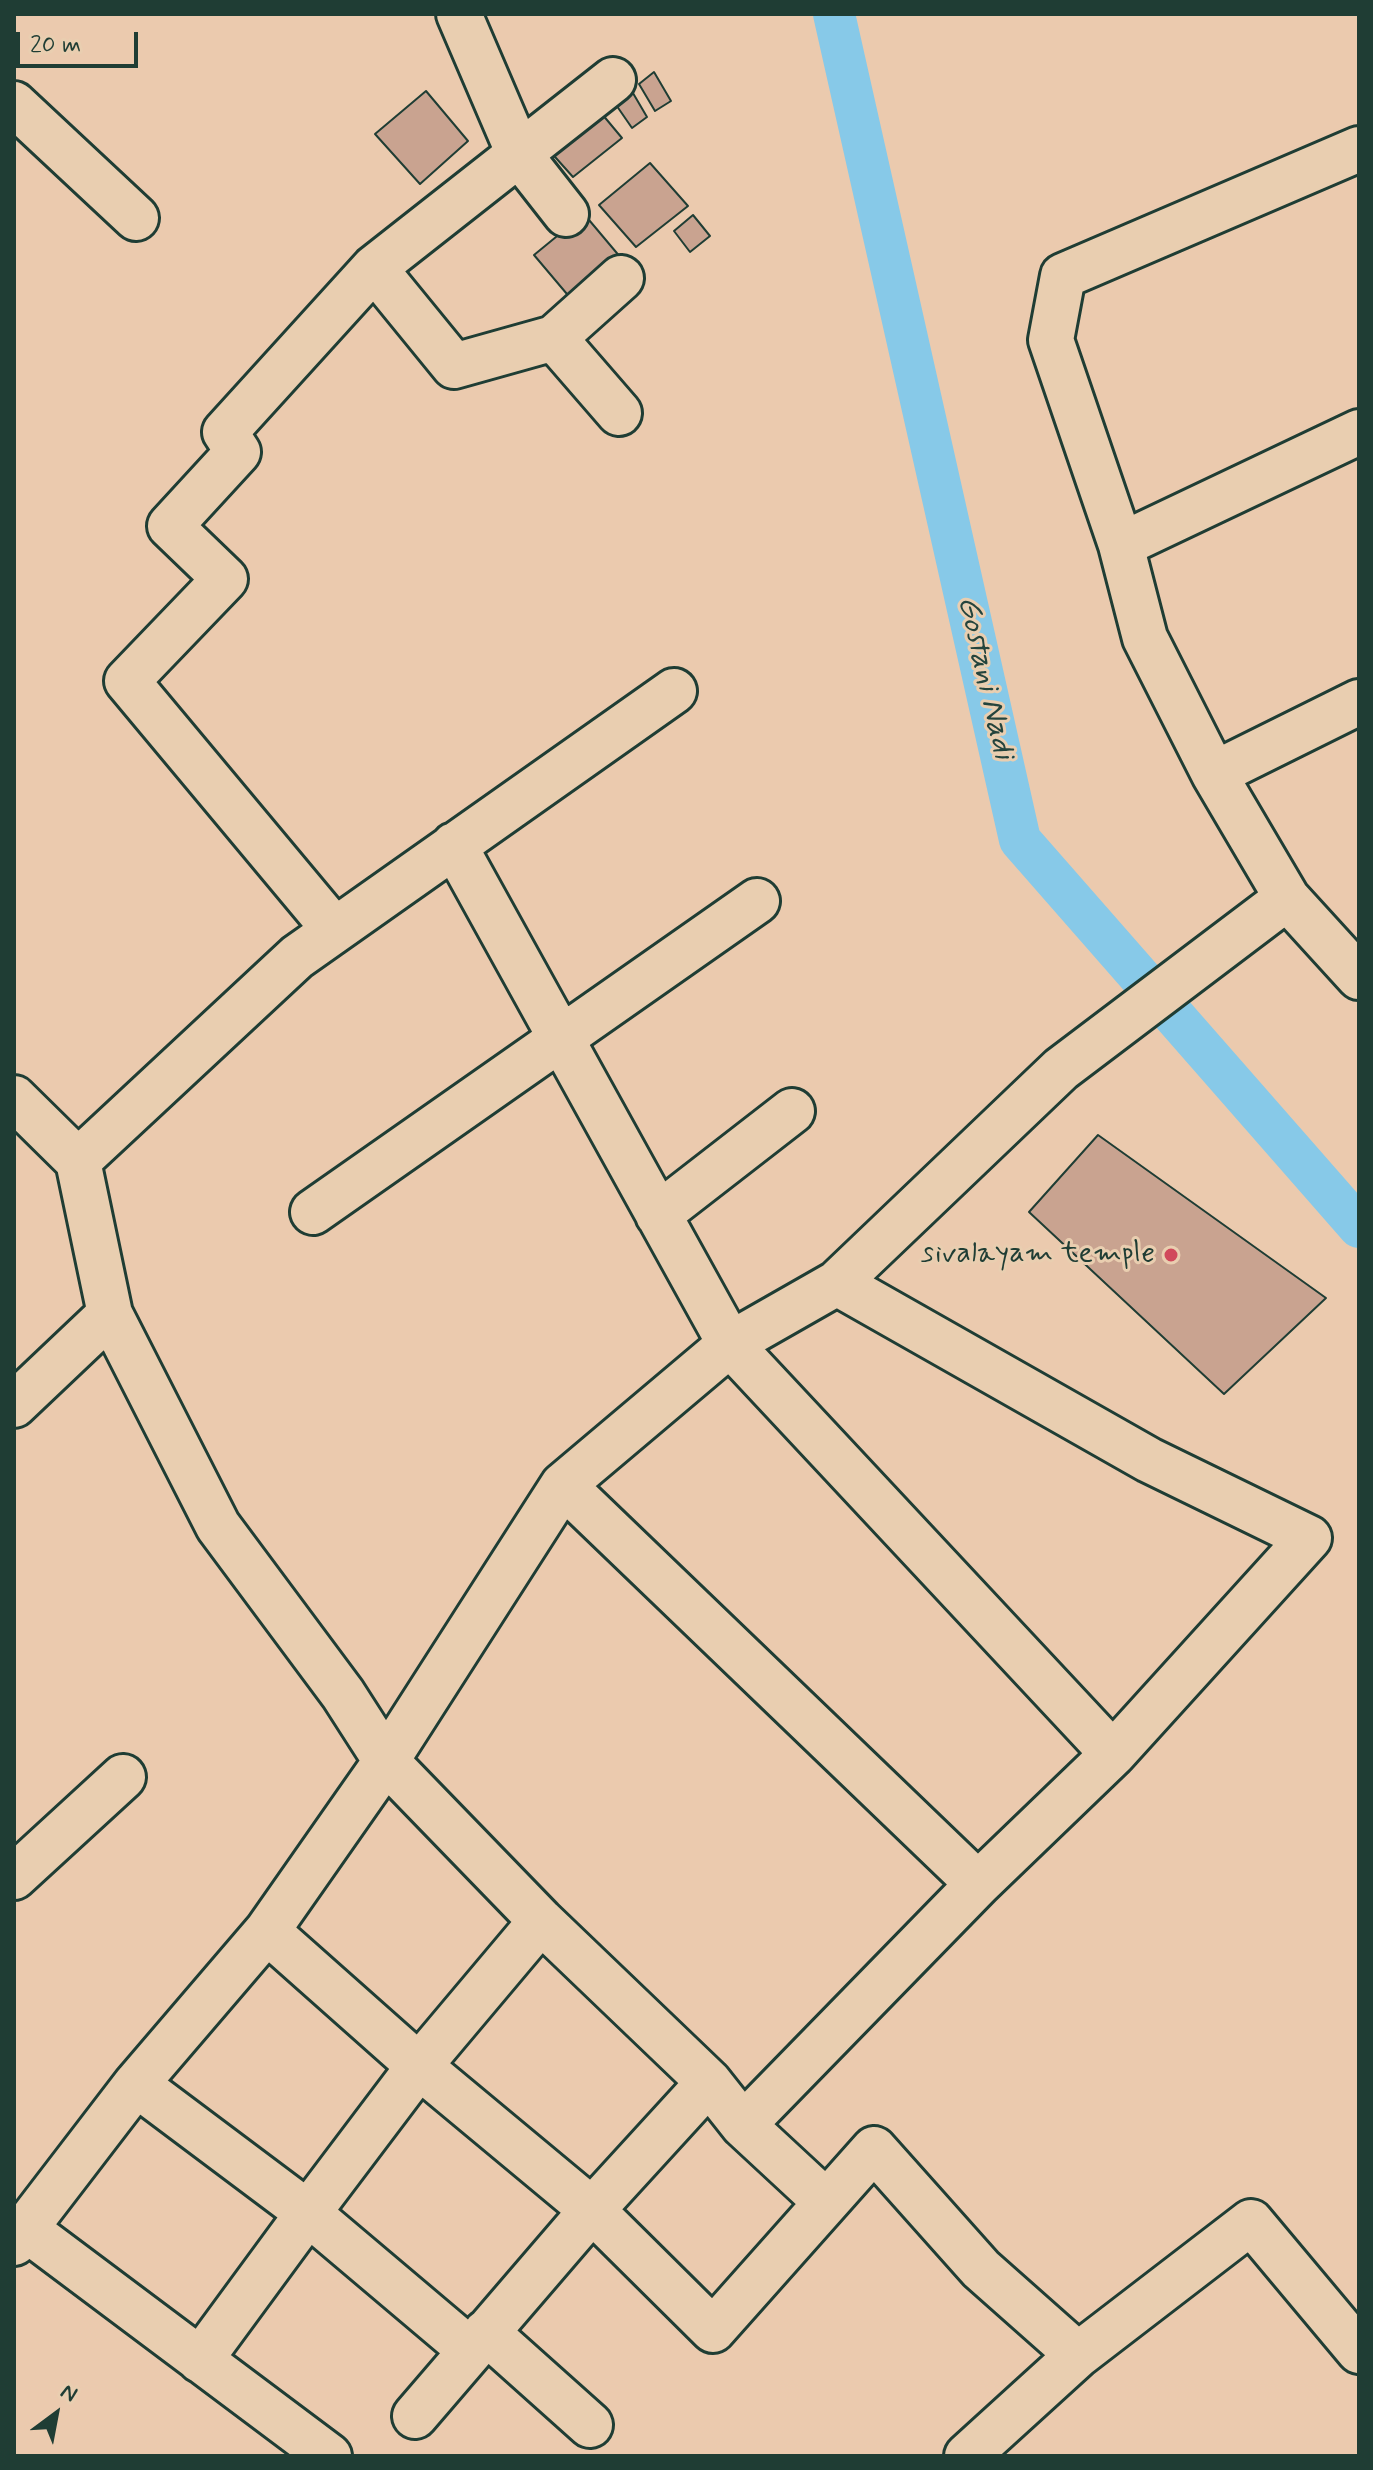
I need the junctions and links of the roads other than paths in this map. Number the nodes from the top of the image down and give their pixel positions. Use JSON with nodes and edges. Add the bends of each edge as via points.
{"nodes":[{"id":1,"x":459,"y":14,"type":"edge"},
{"id":2,"x":613,"y":80,"type":"dead end"},
{"id":3,"x":14,"y":104,"type":"edge"},
{"id":4,"x":1359,"y":149,"type":"edge"},
{"id":5,"x":519,"y":154,"type":"junction"},
{"id":6,"x":566,"y":214,"type":"dead end"},
{"id":7,"x":136,"y":218,"type":"dead end"},
{"id":8,"x":374,"y":268,"type":"junction"},
{"id":9,"x":621,"y":278,"type":"dead end"},
{"id":10,"x":554,"y":338,"type":"junction"},
{"id":11,"x":619,"y":413,"type":"dead end"},
{"id":12,"x":1359,"y":432,"type":"edge"},
{"id":13,"x":1121,"y":545,"type":"junction"},
{"id":14,"x":674,"y":691,"type":"dead end"},
{"id":15,"x":1359,"y":702,"type":"edge"},
{"id":16,"x":1214,"y":774,"type":"junction"},
{"id":17,"x":454,"y":845,"type":"junction"},
{"id":18,"x":1287,"y":898,"type":"junction"},
{"id":19,"x":757,"y":901,"type":"dead end"},
{"id":20,"x":334,"y":929,"type":"junction"},
{"id":21,"x":1359,"y":977,"type":"edge"},
{"id":22,"x":561,"y":1038,"type":"junction"},
{"id":23,"x":14,"y":1098,"type":"edge"},
{"id":24,"x":792,"y":1111,"type":"dead end"},
{"id":25,"x":78,"y":1161,"type":"junction"},
{"id":26,"x":313,"y":1212,"type":"dead end"},
{"id":27,"x":658,"y":1215,"type":"junction"},
{"id":28,"x":837,"y":1283,"type":"junction"},
{"id":29,"x":110,"y":1314,"type":"junction"},
{"id":30,"x":730,"y":1344,"type":"junction"},
{"id":31,"x":14,"y":1405,"type":"edge"},
{"id":32,"x":563,"y":1485,"type":"junction"},
{"id":33,"x":1113,"y":1754,"type":"junction"},
{"id":34,"x":386,"y":1761,"type":"junction"},
{"id":35,"x":123,"y":1777,"type":"dead end"},
{"id":36,"x":14,"y":1877,"type":"edge"},
{"id":37,"x":978,"y":1884,"type":"junction"},
{"id":38,"x":541,"y":1921,"type":"junction"},
{"id":39,"x":267,"y":1931,"type":"junction"},
{"id":40,"x":419,"y":2066,"type":"junction"},
{"id":41,"x":709,"y":2082,"type":"junction"},
{"id":42,"x":136,"y":2084,"type":"junction"},
{"id":43,"x":743,"y":2125,"type":"junction"},
{"id":44,"x":826,"y":2202,"type":"junction"},
{"id":45,"x":592,"y":2210,"type":"junction"},
{"id":46,"x":308,"y":2213,"type":"junction"},
{"id":47,"x":20,"y":2236,"type":"edge"},
{"id":48,"x":478,"y":2341,"type":"junction"},
{"id":49,"x":1359,"y":2351,"type":"edge"},
{"id":50,"x":1078,"y":2355,"type":"junction"},
{"id":51,"x":200,"y":2360,"type":"junction"},
{"id":52,"x":415,"y":2416,"type":"dead end"},
{"id":53,"x":590,"y":2425,"type":"dead end"},
{"id":54,"x":329,"y":2456,"type":"edge"},
{"id":55,"x":967,"y":2456,"type":"edge"}],
"edges":[{"from":1,"to":5,"type":"street"},
{"from":2,"to":5,"type":"street"},
{"from":3,"to":7,"type":"street"},
{"from":4,"to":13,"type":"street","via":[[1063,276],[1051,340]]},
{"from":5,"to":6,"type":"street"},
{"from":5,"to":8,"type":"street"},
{"from":8,"to":10,"type":"street","via":[[454,366]]},
{"from":8,"to":20,"type":"street","via":[[225,432],[238,452],[170,526],[225,579],[127,681]]},
{"from":9,"to":10,"type":"street"},
{"from":10,"to":11,"type":"street"},
{"from":12,"to":13,"type":"street"},
{"from":13,"to":16,"type":"street","via":[[1145,638]]},
{"from":14,"to":17,"type":"street"},
{"from":15,"to":16,"type":"street"},
{"from":16,"to":18,"type":"street"},
{"from":17,"to":20,"type":"street"},
{"from":17,"to":22,"type":"street"},
{"from":18,"to":21,"type":"street"},
{"from":18,"to":28,"type":"street","via":[[1061,1069]]},
{"from":19,"to":22,"type":"street"},
{"from":20,"to":25,"type":"street","via":[[297,957]]},
{"from":22,"to":26,"type":"street"},
{"from":22,"to":27,"type":"street"},
{"from":23,"to":25,"type":"street"},
{"from":24,"to":27,"type":"street"},
{"from":25,"to":29,"type":"street"},
{"from":27,"to":30,"type":"street"},
{"from":28,"to":30,"type":"street"},
{"from":28,"to":33,"type":"street","via":[[1149,1460],[1309,1538]]},
{"from":29,"to":31,"type":"street"},
{"from":29,"to":34,"type":"street","via":[[218,1526]]},
{"from":30,"to":32,"type":"street"},
{"from":30,"to":33,"type":"street"},
{"from":32,"to":34,"type":"street"},
{"from":32,"to":37,"type":"street"},
{"from":33,"to":37,"type":"street"},
{"from":34,"to":38,"type":"street"},
{"from":34,"to":39,"type":"street"},
{"from":35,"to":36,"type":"street"},
{"from":37,"to":43,"type":"street"},
{"from":38,"to":40,"type":"street"},
{"from":38,"to":41,"type":"street"},
{"from":39,"to":40,"type":"street"},
{"from":39,"to":42,"type":"street"},
{"from":40,"to":45,"type":"street"},
{"from":40,"to":46,"type":"street"},
{"from":41,"to":43,"type":"street"},
{"from":41,"to":45,"type":"street"},
{"from":42,"to":46,"type":"street"},
{"from":42,"to":47,"type":"street"},
{"from":43,"to":44,"type":"street"},
{"from":44,"to":45,"type":"street","via":[[713,2330]]},
{"from":44,"to":50,"type":"street","via":[[874,2149],[981,2269]]},
{"from":45,"to":48,"type":"street"},
{"from":46,"to":48,"type":"street"},
{"from":46,"to":51,"type":"street"},
{"from":47,"to":51,"type":"street"},
{"from":48,"to":52,"type":"street"},
{"from":48,"to":53,"type":"street"},
{"from":49,"to":50,"type":"street","via":[[1251,2222]]},
{"from":50,"to":55,"type":"street"},
{"from":51,"to":54,"type":"street"}]}
